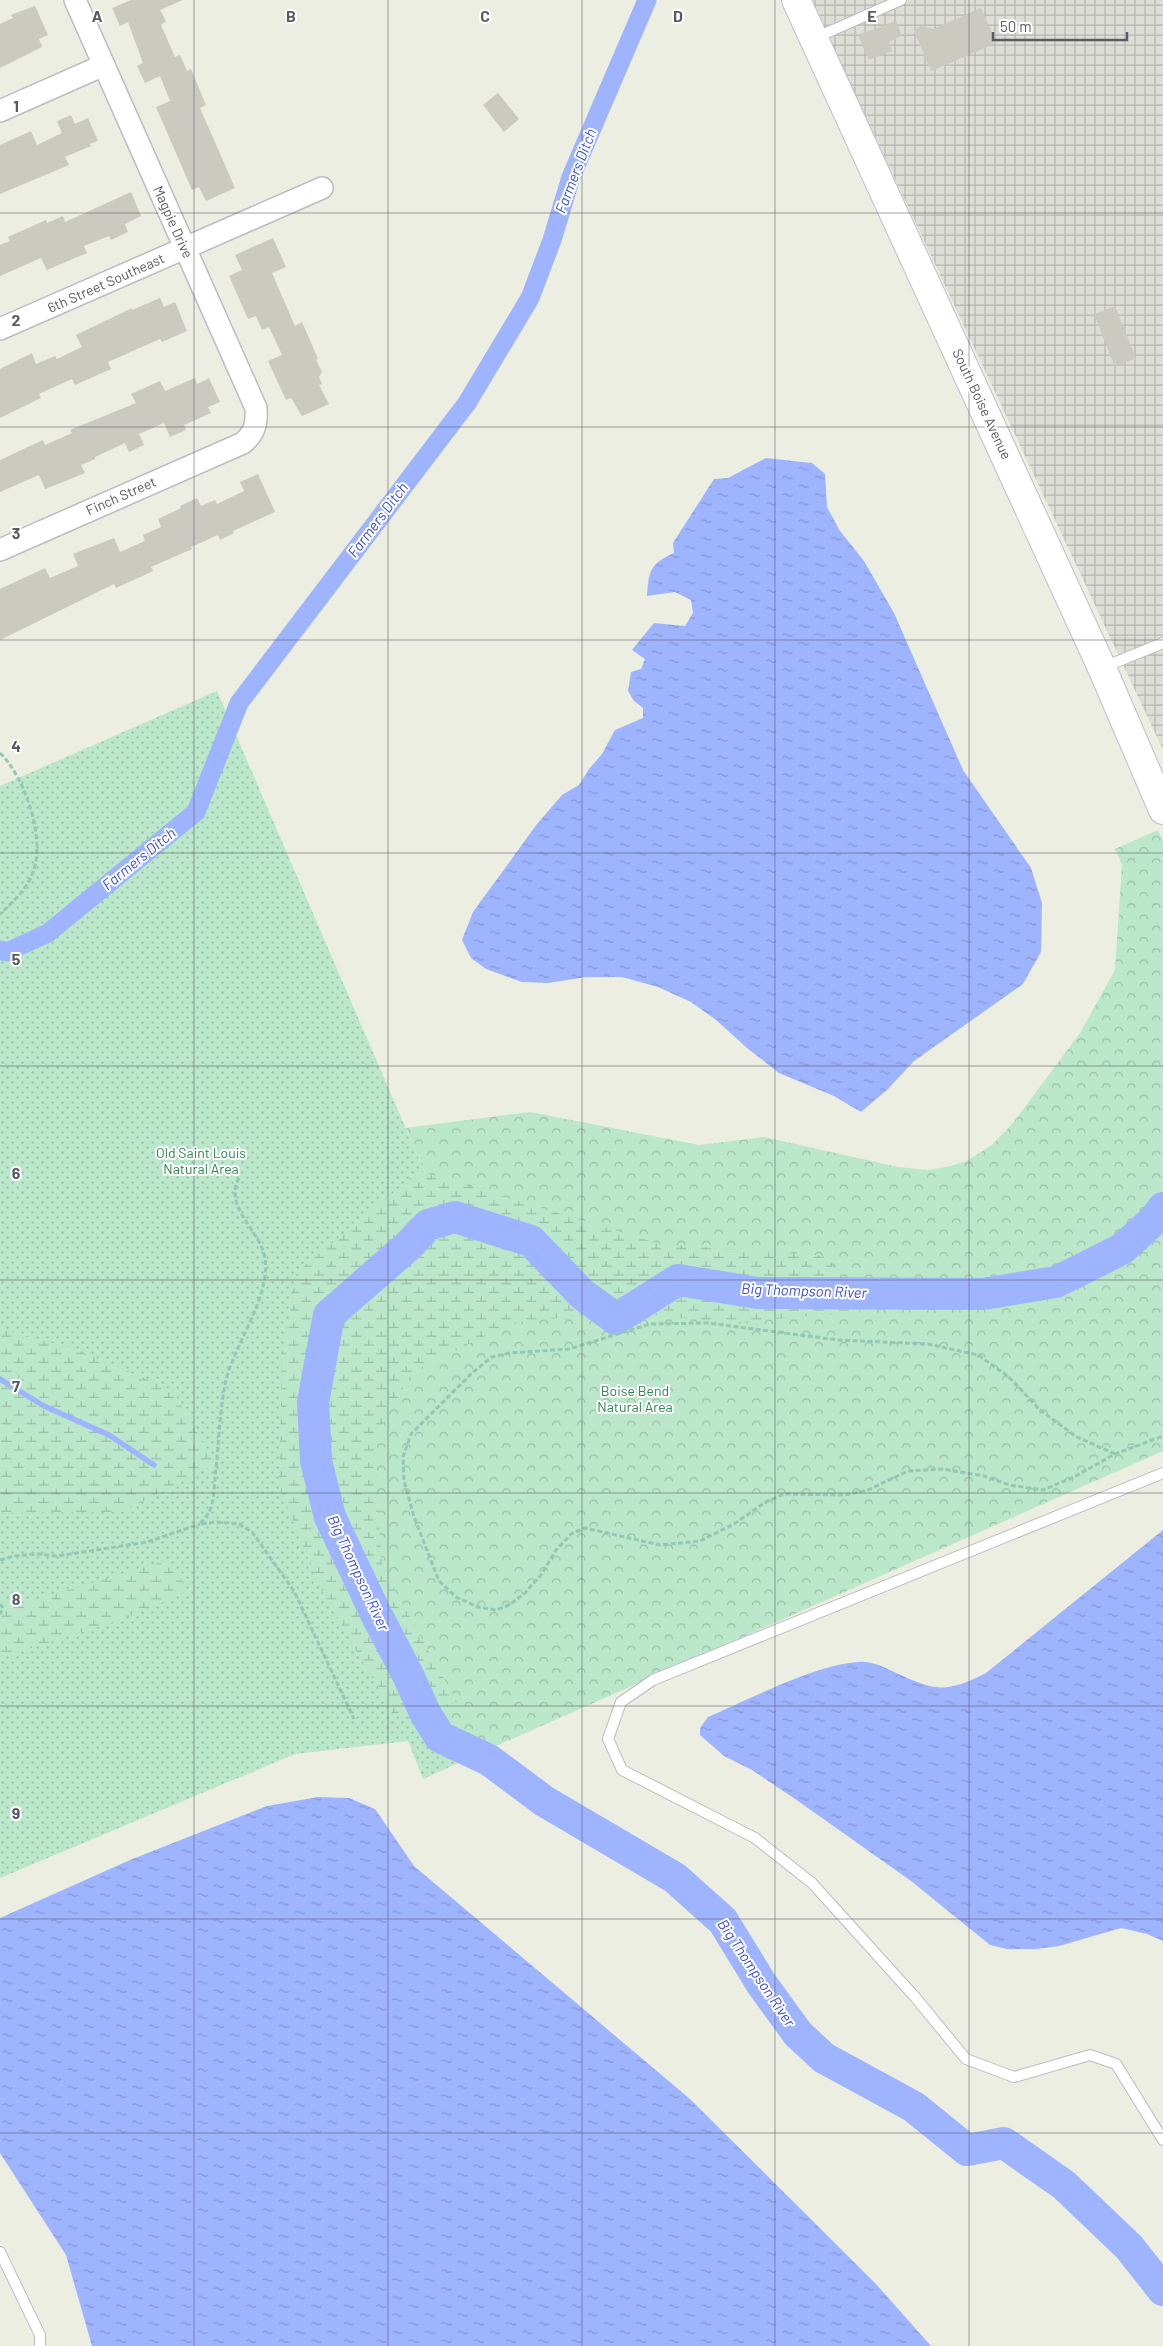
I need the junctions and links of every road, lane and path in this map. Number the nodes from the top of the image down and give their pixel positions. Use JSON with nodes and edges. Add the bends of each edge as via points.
{"nodes":[{"id":1,"x":75,"y":0,"type":"edge"},
{"id":2,"x":796,"y":0,"type":"edge"},
{"id":3,"x":901,"y":0,"type":"edge"},
{"id":4,"x":814,"y":38,"type":"junction"},
{"id":5,"x":104,"y":65,"type":"junction"},
{"id":6,"x":0,"y":111,"type":"edge"},
{"id":7,"x":322,"y":188,"type":"dead end"},
{"id":8,"x":185,"y":248,"type":"junction"},
{"id":9,"x":0,"y":329,"type":"edge"},
{"id":10,"x":243,"y":443,"type":"joint"},
{"id":11,"x":0,"y":550,"type":"edge"},
{"id":12,"x":1163,"y":643,"type":"edge"},
{"id":13,"x":1102,"y":668,"type":"junction"},
{"id":14,"x":0,"y":754,"type":"edge"},
{"id":15,"x":1163,"y":810,"type":"edge"},
{"id":16,"x":0,"y":914,"type":"edge"},
{"id":17,"x":239,"y":1178,"type":"dead end"},
{"id":18,"x":1163,"y":1436,"type":"edge"},
{"id":19,"x":1115,"y":1454,"type":"junction"},
{"id":20,"x":1163,"y":1472,"type":"edge"},
{"id":21,"x":200,"y":1524,"type":"junction"},
{"id":22,"x":0,"y":1560,"type":"edge"},
{"id":23,"x":0,"y":1604,"type":"edge"},
{"id":24,"x":0,"y":1614,"type":"edge"},
{"id":25,"x":354,"y":1719,"type":"dead end"},
{"id":26,"x":1163,"y":2140,"type":"edge"},
{"id":27,"x":0,"y":2252,"type":"edge"},
{"id":28,"x":40,"y":2346,"type":"edge"}],
"edges":[{"from":1,"to":5,"type":"street","name":"Magpie Drive"},
{"from":2,"to":4,"type":"main road","name":"South Boise Avenue"},
{"from":3,"to":4,"type":"lane"},
{"from":4,"to":13,"type":"main road","name":"South Boise Avenue"},
{"from":5,"to":6,"type":"street"},
{"from":5,"to":8,"type":"street","name":"Magpie Drive"},
{"from":7,"to":8,"type":"street","name":"6th Street Southeast"},
{"from":8,"to":9,"type":"street","name":"6th Street Southeast"},
{"from":8,"to":10,"type":"street","name":"Magpie Drive","via":[[256,408],[254,431]]},
{"from":10,"to":11,"type":"street","name":"Finch Street"},
{"from":12,"to":13,"type":"lane"},
{"from":13,"to":15,"type":"main road","name":"South Boise Avenue"},
{"from":14,"to":16,"type":"path","via":[[25,794],[38,840],[34,872]]},
{"from":17,"to":21,"type":"path","via":[[234,1194],[265,1258],[264,1279],[253,1315],[230,1366],[221,1400],[214,1490],[210,1511]]},
{"from":18,"to":19,"type":"path"},
{"from":19,"to":19,"type":"path","via":[[1077,1437],[1040,1410],[1009,1377],[978,1355],[928,1344],[838,1340],[708,1323],[650,1324],[569,1349],[492,1357],[410,1434],[403,1457],[404,1481],[414,1517],[439,1581],[456,1597],[478,1607],[496,1610],[524,1594],[541,1575],[556,1550],[571,1534],[585,1528],[660,1545],[700,1541],[784,1494],[844,1496],[868,1490],[908,1471],[943,1469],[1043,1490]]},
{"from":20,"to":26,"type":"lane","via":[[653,1680],[621,1702],[608,1739],[622,1770],[755,1838],[812,1883],[966,2059],[1014,2077],[1090,2055],[1116,2064]]},
{"from":21,"to":22,"type":"path","via":[[147,1542],[58,1556],[29,1555]]},
{"from":21,"to":25,"type":"path","via":[[238,1524],[252,1532],[294,1591]]},
{"from":23,"to":24,"type":"path","via":[[3,1608]]},
{"from":27,"to":28,"type":"lane","via":[[40,2335]]}]}
